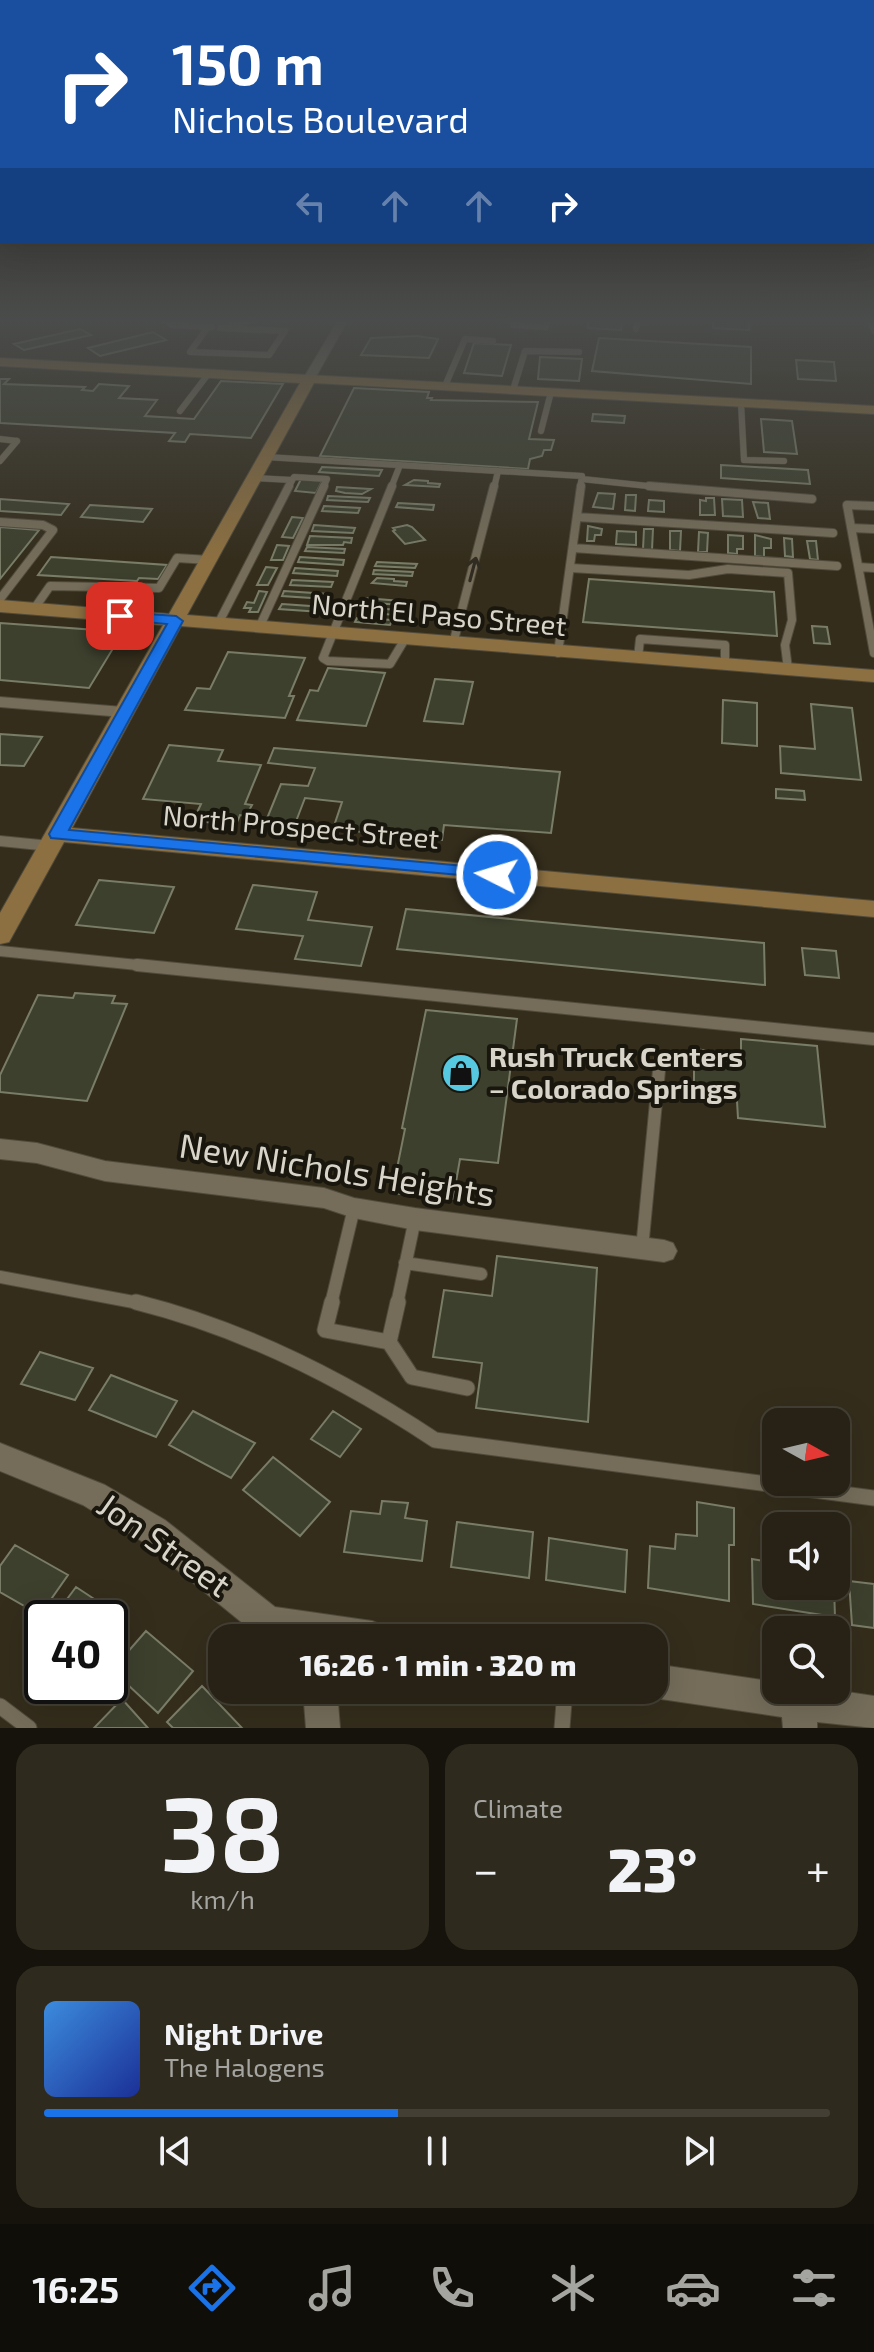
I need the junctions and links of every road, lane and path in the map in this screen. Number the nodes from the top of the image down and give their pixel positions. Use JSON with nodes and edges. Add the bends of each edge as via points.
{"nodes":[{"id":1,"x":188,"y":401,"type":"edge"},
{"id":2,"x":297,"y":401,"type":"edge"},
{"id":3,"x":549,"y":401,"type":"edge"},
{"id":4,"x":700,"y":401,"type":"edge"},
{"id":5,"x":741,"y":403,"type":"junction"},
{"id":6,"x":874,"y":410,"type":"edge"},
{"id":7,"x":180,"y":411,"type":"dead end"},
{"id":8,"x":541,"y":431,"type":"dead end"},
{"id":9,"x":0,"y":439,"type":"edge"},
{"id":10,"x":266,"y":457,"type":"junction"},
{"id":11,"x":0,"y":461,"type":"edge"},
{"id":12,"x":784,"y":461,"type":"dead end"},
{"id":13,"x":400,"y":465,"type":"junction"},
{"id":14,"x":498,"y":471,"type":"junction"},
{"id":15,"x":254,"y":478,"type":"junction"},
{"id":16,"x":582,"y":479,"type":"junction"},
{"id":17,"x":292,"y":480,"type":"junction"},
{"id":18,"x":812,"y":499,"type":"dead end"},
{"id":19,"x":874,"y":506,"type":"edge"},
{"id":20,"x":577,"y":517,"type":"junction"},
{"id":21,"x":0,"y":522,"type":"edge"},
{"id":22,"x":852,"y":528,"type":"junction"},
{"id":23,"x":874,"y":529,"type":"edge"},
{"id":24,"x":833,"y":533,"type":"dead end"},
{"id":25,"x":573,"y":548,"type":"junction"},
{"id":26,"x":209,"y":560,"type":"junction"},
{"id":27,"x":837,"y":566,"type":"dead end"},
{"id":28,"x":859,"y":567,"type":"junction"},
{"id":29,"x":571,"y":568,"type":"junction"},
{"id":30,"x":874,"y":568,"type":"edge"},
{"id":31,"x":0,"y":599,"type":"edge"},
{"id":32,"x":0,"y":606,"type":"edge"},
{"id":33,"x":34,"y":609,"type":"junction"},
{"id":34,"x":176,"y":621,"type":"junction"},
{"id":35,"x":218,"y":624,"type":"junction"},
{"id":36,"x":259,"y":628,"type":"junction"},
{"id":37,"x":333,"y":635,"type":"junction"},
{"id":38,"x":405,"y":639,"type":"junction"},
{"id":39,"x":453,"y":644,"type":"junction"},
{"id":40,"x":558,"y":653,"type":"junction"},
{"id":41,"x":874,"y":653,"type":"edge"},
{"id":42,"x":788,"y":669,"type":"junction"},
{"id":43,"x":874,"y":676,"type":"edge"},
{"id":44,"x":0,"y":702,"type":"edge"},
{"id":45,"x":123,"y":712,"type":"junction"},
{"id":46,"x":54,"y":840,"type":"junction"},
{"id":47,"x":0,"y":841,"type":"edge"},
{"id":48,"x":874,"y":909,"type":"edge"},
{"id":49,"x":2,"y":930,"type":"edge"},
{"id":50,"x":0,"y":951,"type":"edge"},
{"id":51,"x":874,"y":1039,"type":"edge"},
{"id":52,"x":660,"y":1060,"type":"dead end"},
{"id":53,"x":0,"y":1149,"type":"edge"},
{"id":54,"x":354,"y":1208,"type":"junction"},
{"id":55,"x":415,"y":1219,"type":"junction"},
{"id":56,"x":653,"y":1250,"type":"joint"},
{"id":57,"x":405,"y":1263,"type":"junction"},
{"id":58,"x":481,"y":1274,"type":"dead end"},
{"id":59,"x":0,"y":1277,"type":"edge"},
{"id":60,"x":389,"y":1342,"type":"junction"},
{"id":61,"x":467,"y":1388,"type":"dead end"},
{"id":62,"x":0,"y":1457,"type":"edge"},
{"id":63,"x":874,"y":1498,"type":"edge"},
{"id":64,"x":268,"y":1624,"type":"edge"},
{"id":65,"x":668,"y":1684,"type":"edge"},
{"id":66,"x":321,"y":1704,"type":"edge"},
{"id":67,"x":564,"y":1704,"type":"edge"},
{"id":68,"x":0,"y":1706,"type":"edge"},
{"id":69,"x":874,"y":1713,"type":"edge"},
{"id":70,"x":799,"y":1715,"type":"edge"},
{"id":71,"x":29,"y":1728,"type":"edge"},
{"id":72,"x":323,"y":1728,"type":"edge"},
{"id":73,"x":562,"y":1728,"type":"edge"}],
"edges":[{"from":1,"to":7,"type":"lane"},
{"from":2,"to":10,"type":"street"},
{"from":3,"to":8,"type":"lane"},
{"from":4,"to":5,"type":"street"},
{"from":5,"to":6,"type":"street"},
{"from":5,"to":12,"type":"lane","via":[[744,460]]},
{"from":9,"to":11,"type":"lane","via":[[17,441]]},
{"from":10,"to":13,"type":"lane"},
{"from":10,"to":15,"type":"street"},
{"from":13,"to":14,"type":"lane"},
{"from":13,"to":37,"type":"lane"},
{"from":14,"to":16,"type":"lane"},
{"from":39,"to":14,"type":"lane","one_way":true},
{"from":15,"to":17,"type":"lane"},
{"from":15,"to":26,"type":"street"},
{"from":16,"to":18,"type":"lane"},
{"from":16,"to":20,"type":"lane"},
{"from":17,"to":35,"type":"lane"},
{"from":17,"to":36,"type":"lane","via":[[328,481]]},
{"from":19,"to":22,"type":"lane","via":[[847,505]]},
{"from":20,"to":24,"type":"lane"},
{"from":20,"to":25,"type":"lane"},
{"from":21,"to":31,"type":"lane","via":[[53,530]]},
{"from":22,"to":23,"type":"lane"},
{"from":22,"to":28,"type":"lane"},
{"from":25,"to":27,"type":"lane"},
{"from":25,"to":29,"type":"lane"},
{"from":26,"to":33,"type":"lane","via":[[177,558],[159,588],[50,586]]},
{"from":26,"to":34,"type":"street"},
{"from":28,"to":30,"type":"lane"},
{"from":28,"to":41,"type":"lane"},
{"from":29,"to":40,"type":"lane"},
{"from":29,"to":42,"type":"lane","via":[[689,575],[728,569],[788,573]]},
{"from":32,"to":33,"type":"street","name":"North El Paso Street"},
{"from":33,"to":34,"type":"street","name":"North El Paso Street"},
{"from":34,"to":35,"type":"street","name":"North El Paso Street"},
{"from":34,"to":45,"type":"street"},
{"from":35,"to":36,"type":"street","name":"North El Paso Street"},
{"from":36,"to":37,"type":"street","name":"North El Paso Street"},
{"from":37,"to":38,"type":"street","name":"North El Paso Street"},
{"from":37,"to":38,"type":"lane","via":[[323,658],[378,666],[390,664]]},
{"from":38,"to":39,"type":"street","name":"North El Paso Street"},
{"from":39,"to":40,"type":"street","name":"North El Paso Street"},
{"from":40,"to":42,"type":"street","name":"North El Paso Street"},
{"from":42,"to":43,"type":"street","name":"North El Paso Street"},
{"from":44,"to":45,"type":"street"},
{"from":45,"to":46,"type":"street"},
{"from":46,"to":47,"type":"lane"},
{"from":46,"to":48,"type":"street","name":"North Prospect Street"},
{"from":46,"to":49,"type":"street"},
{"from":50,"to":51,"type":"lane"},
{"from":52,"to":56,"type":"lane"},
{"from":53,"to":54,"type":"street","name":"New Nichols Heights","via":[[105,1171],[324,1198]]},
{"from":54,"to":55,"type":"street","name":"New Nichols Heights"},
{"from":54,"to":60,"type":"lane","via":[[325,1330]]},
{"from":55,"to":56,"type":"street","name":"New Nichols Heights"},
{"from":55,"to":57,"type":"lane"},
{"from":57,"to":58,"type":"lane"},
{"from":57,"to":60,"type":"lane"},
{"from":59,"to":63,"type":"lane","via":[[88,1291],[213,1325],[346,1386],[435,1440]]},
{"from":60,"to":61,"type":"lane","via":[[412,1377]]},
{"from":62,"to":64,"type":"street","name":"Jon Street","via":[[94,1495],[154,1531]]},
{"from":65,"to":70,"type":"street"},
{"from":66,"to":72,"type":"street"},
{"from":67,"to":73,"type":"lane"},
{"from":68,"to":71,"type":"lane"},
{"from":69,"to":70,"type":"street"}]}
